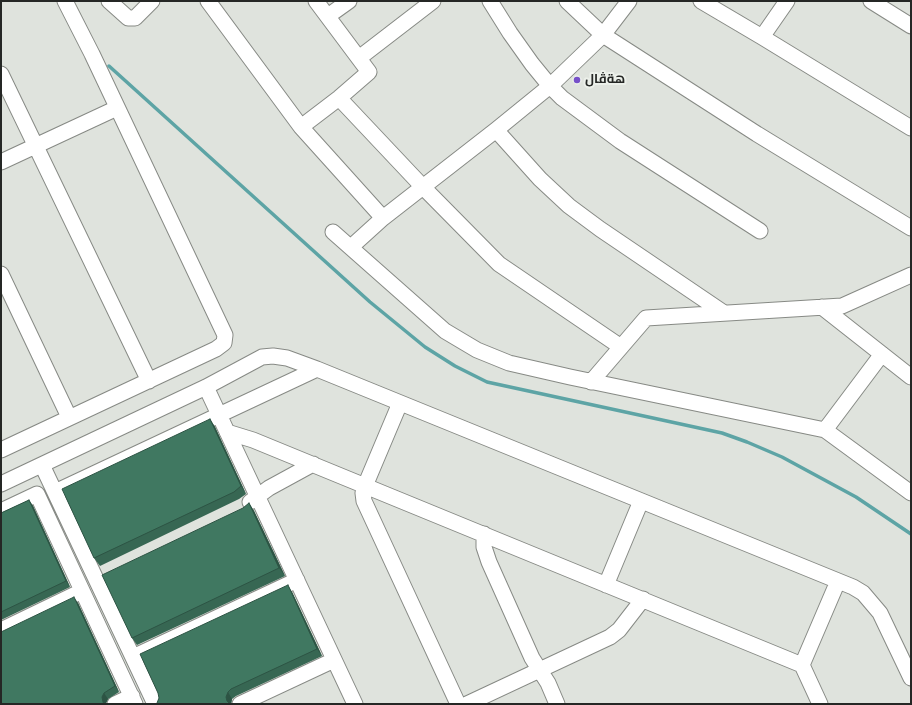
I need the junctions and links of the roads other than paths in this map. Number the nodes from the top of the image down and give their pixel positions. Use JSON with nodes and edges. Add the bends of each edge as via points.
{"nodes":[{"id":1,"x":65,"y":1,"type":"edge"},
{"id":2,"x":109,"y":1,"type":"edge"},
{"id":3,"x":152,"y":1,"type":"edge"},
{"id":4,"x":208,"y":1,"type":"edge"},
{"id":5,"x":316,"y":1,"type":"edge"},
{"id":6,"x":349,"y":1,"type":"edge"},
{"id":7,"x":433,"y":1,"type":"edge"},
{"id":8,"x":490,"y":1,"type":"edge"},
{"id":9,"x":567,"y":1,"type":"edge"},
{"id":10,"x":629,"y":1,"type":"edge"},
{"id":11,"x":701,"y":1,"type":"edge"},
{"id":12,"x":787,"y":1,"type":"edge"},
{"id":13,"x":871,"y":1,"type":"edge"},
{"id":14,"x":891,"y":6,"type":"edge"},
{"id":15,"x":328,"y":16,"type":"junction"},
{"id":16,"x":911,"y":26,"type":"edge"},
{"id":17,"x":603,"y":34,"type":"junction"},
{"id":18,"x":762,"y":36,"type":"junction"},
{"id":19,"x":359,"y":58,"type":"junction"},
{"id":20,"x":1,"y":74,"type":"edge"},
{"id":21,"x":550,"y":86,"type":"junction"},
{"id":22,"x":339,"y":98,"type":"junction"},
{"id":23,"x":116,"y":108,"type":"junction"},
{"id":24,"x":301,"y":127,"type":"junction"},
{"id":25,"x":911,"y":128,"type":"edge"},
{"id":26,"x":496,"y":130,"type":"junction"},
{"id":27,"x":35,"y":146,"type":"junction"},
{"id":28,"x":1,"y":162,"type":"edge"},
{"id":29,"x":422,"y":186,"type":"junction"},
{"id":30,"x":383,"y":218,"type":"junction"},
{"id":31,"x":909,"y":223,"type":"edge"},
{"id":32,"x":760,"y":231,"type":"dead end"},
{"id":33,"x":333,"y":232,"type":"dead end"},
{"id":34,"x":351,"y":248,"type":"junction"},
{"id":35,"x":1,"y":274,"type":"edge"},
{"id":36,"x":911,"y":275,"type":"edge"},
{"id":37,"x":822,"y":307,"type":"junction"},
{"id":38,"x":724,"y":313,"type":"junction"},
{"id":39,"x":621,"y":347,"type":"junction"},
{"id":40,"x":882,"y":354,"type":"junction"},
{"id":41,"x":317,"y":368,"type":"junction"},
{"id":42,"x":911,"y":377,"type":"edge"},
{"id":43,"x":149,"y":381,"type":"junction"},
{"id":44,"x":591,"y":382,"type":"junction"},
{"id":45,"x":206,"y":387,"type":"junction"},
{"id":46,"x":400,"y":403,"type":"junction"},
{"id":47,"x":219,"y":415,"type":"junction"},
{"id":48,"x":70,"y":417,"type":"junction"},
{"id":49,"x":825,"y":430,"type":"junction"},
{"id":50,"x":227,"y":432,"type":"junction"},
{"id":51,"x":1,"y":450,"type":"edge"},
{"id":52,"x":313,"y":464,"type":"junction"},
{"id":53,"x":42,"y":465,"type":"junction"},
{"id":54,"x":1,"y":484,"type":"edge"},
{"id":55,"x":365,"y":486,"type":"junction"},
{"id":56,"x":55,"y":492,"type":"junction"},
{"id":57,"x":911,"y":493,"type":"edge"},
{"id":58,"x":257,"y":496,"type":"junction"},
{"id":59,"x":641,"y":501,"type":"junction"},
{"id":60,"x":237,"y":510,"type":"edge"},
{"id":61,"x":1,"y":511,"type":"edge"},
{"id":62,"x":484,"y":534,"type":"junction"},
{"id":63,"x":109,"y":571,"type":"edge"},
{"id":64,"x":95,"y":578,"type":"junction"},
{"id":65,"x":297,"y":580,"type":"junction"},
{"id":66,"x":838,"y":581,"type":"junction"},
{"id":67,"x":606,"y":585,"type":"junction"},
{"id":68,"x":82,"y":591,"type":"junction"},
{"id":69,"x":643,"y":600,"type":"junction"},
{"id":70,"x":1,"y":630,"type":"edge"},
{"id":71,"x":133,"y":657,"type":"junction"},
{"id":72,"x":334,"y":660,"type":"junction"},
{"id":73,"x":802,"y":665,"type":"junction"},
{"id":74,"x":539,"y":670,"type":"junction"},
{"id":75,"x":911,"y":678,"type":"edge"},
{"id":76,"x":489,"y":699,"type":"edge"},
{"id":77,"x":134,"y":700,"type":"edge"},
{"id":78,"x":246,"y":703,"type":"edge"},
{"id":79,"x":115,"y":704,"type":"edge"},
{"id":80,"x":155,"y":704,"type":"edge"},
{"id":81,"x":355,"y":704,"type":"edge"},
{"id":82,"x":458,"y":704,"type":"edge"},
{"id":83,"x":467,"y":704,"type":"edge"},
{"id":84,"x":557,"y":704,"type":"edge"},
{"id":85,"x":820,"y":704,"type":"edge"}],
"edges":[{"from":1,"to":23,"type":"street"},
{"from":2,"to":3,"type":"street","via":[[128,18],[135,18]]},
{"from":4,"to":24,"type":"street"},
{"from":5,"to":15,"type":"street"},
{"from":6,"to":15,"type":"street"},
{"from":7,"to":19,"type":"street"},
{"from":8,"to":21,"type":"street","via":[[510,33]]},
{"from":9,"to":17,"type":"street"},
{"from":10,"to":17,"type":"street"},
{"from":11,"to":18,"type":"street"},
{"from":12,"to":18,"type":"street"},
{"from":13,"to":14,"type":"street"},
{"from":14,"to":16,"type":"street"},
{"from":15,"to":19,"type":"street"},
{"from":17,"to":21,"type":"street"},
{"from":17,"to":31,"type":"street","via":[[757,134]]},
{"from":18,"to":25,"type":"street"},
{"from":19,"to":22,"type":"street","via":[[370,72]]},
{"from":20,"to":27,"type":"street"},
{"from":21,"to":26,"type":"street"},
{"from":21,"to":32,"type":"street","via":[[562,98],[620,141]]},
{"from":22,"to":24,"type":"street"},
{"from":22,"to":29,"type":"street"},
{"from":23,"to":27,"type":"street"},
{"from":23,"to":43,"type":"street","via":[[225,335],[224,343],[216,349]]},
{"from":24,"to":30,"type":"street"},
{"from":26,"to":29,"type":"street"},
{"from":26,"to":38,"type":"street","via":[[540,179],[569,206]]},
{"from":27,"to":28,"type":"street"},
{"from":27,"to":43,"type":"street"},
{"from":29,"to":30,"type":"street"},
{"from":29,"to":39,"type":"street","via":[[500,264]]},
{"from":30,"to":34,"type":"street"},
{"from":33,"to":34,"type":"street"},
{"from":34,"to":44,"type":"street","via":[[445,331],[477,350],[508,363]]},
{"from":35,"to":48,"type":"street"},
{"from":36,"to":37,"type":"street","via":[[842,306]]},
{"from":37,"to":38,"type":"street"},
{"from":37,"to":40,"type":"street"},
{"from":38,"to":39,"type":"street","via":[[646,318]]},
{"from":39,"to":44,"type":"street"},
{"from":40,"to":42,"type":"street"},
{"from":40,"to":49,"type":"street"},
{"from":41,"to":45,"type":"street","via":[[287,358],[262,358]]},
{"from":41,"to":46,"type":"street"},
{"from":41,"to":47,"type":"street"},
{"from":43,"to":48,"type":"street"},
{"from":44,"to":49,"type":"street"},
{"from":45,"to":47,"type":"street"},
{"from":45,"to":53,"type":"street"},
{"from":46,"to":55,"type":"street"},
{"from":46,"to":59,"type":"street"},
{"from":47,"to":50,"type":"street"},
{"from":47,"to":56,"type":"street"},
{"from":48,"to":51,"type":"street"},
{"from":49,"to":57,"type":"street"},
{"from":50,"to":52,"type":"street"},
{"from":50,"to":58,"type":"street"},
{"from":52,"to":55,"type":"street"},
{"from":52,"to":58,"type":"street"},
{"from":53,"to":54,"type":"street"},
{"from":53,"to":56,"type":"street"},
{"from":55,"to":62,"type":"street"},
{"from":55,"to":82,"type":"street","via":[[364,501]]},
{"from":56,"to":64,"type":"street"},
{"from":58,"to":60,"type":"street"},
{"from":58,"to":65,"type":"street"},
{"from":59,"to":66,"type":"street"},
{"from":59,"to":67,"type":"street"},
{"from":61,"to":68,"type":"street","via":[[37,494]]},
{"from":62,"to":67,"type":"street"},
{"from":62,"to":74,"type":"street","via":[[484,547],[489,562]]},
{"from":63,"to":64,"type":"street"},
{"from":64,"to":71,"type":"street"},
{"from":65,"to":71,"type":"street"},
{"from":65,"to":72,"type":"street"},
{"from":66,"to":73,"type":"street"},
{"from":66,"to":75,"type":"street","via":[[863,593],[880,613]]},
{"from":67,"to":69,"type":"street"},
{"from":68,"to":70,"type":"street"},
{"from":68,"to":77,"type":"street"},
{"from":69,"to":73,"type":"street"},
{"from":69,"to":74,"type":"street","via":[[619,630],[610,637]]},
{"from":71,"to":80,"type":"street"},
{"from":72,"to":78,"type":"street"},
{"from":72,"to":81,"type":"street"},
{"from":73,"to":85,"type":"street"},
{"from":74,"to":76,"type":"street"},
{"from":74,"to":84,"type":"street"},
{"from":76,"to":83,"type":"street"},
{"from":77,"to":79,"type":"street"}]}
